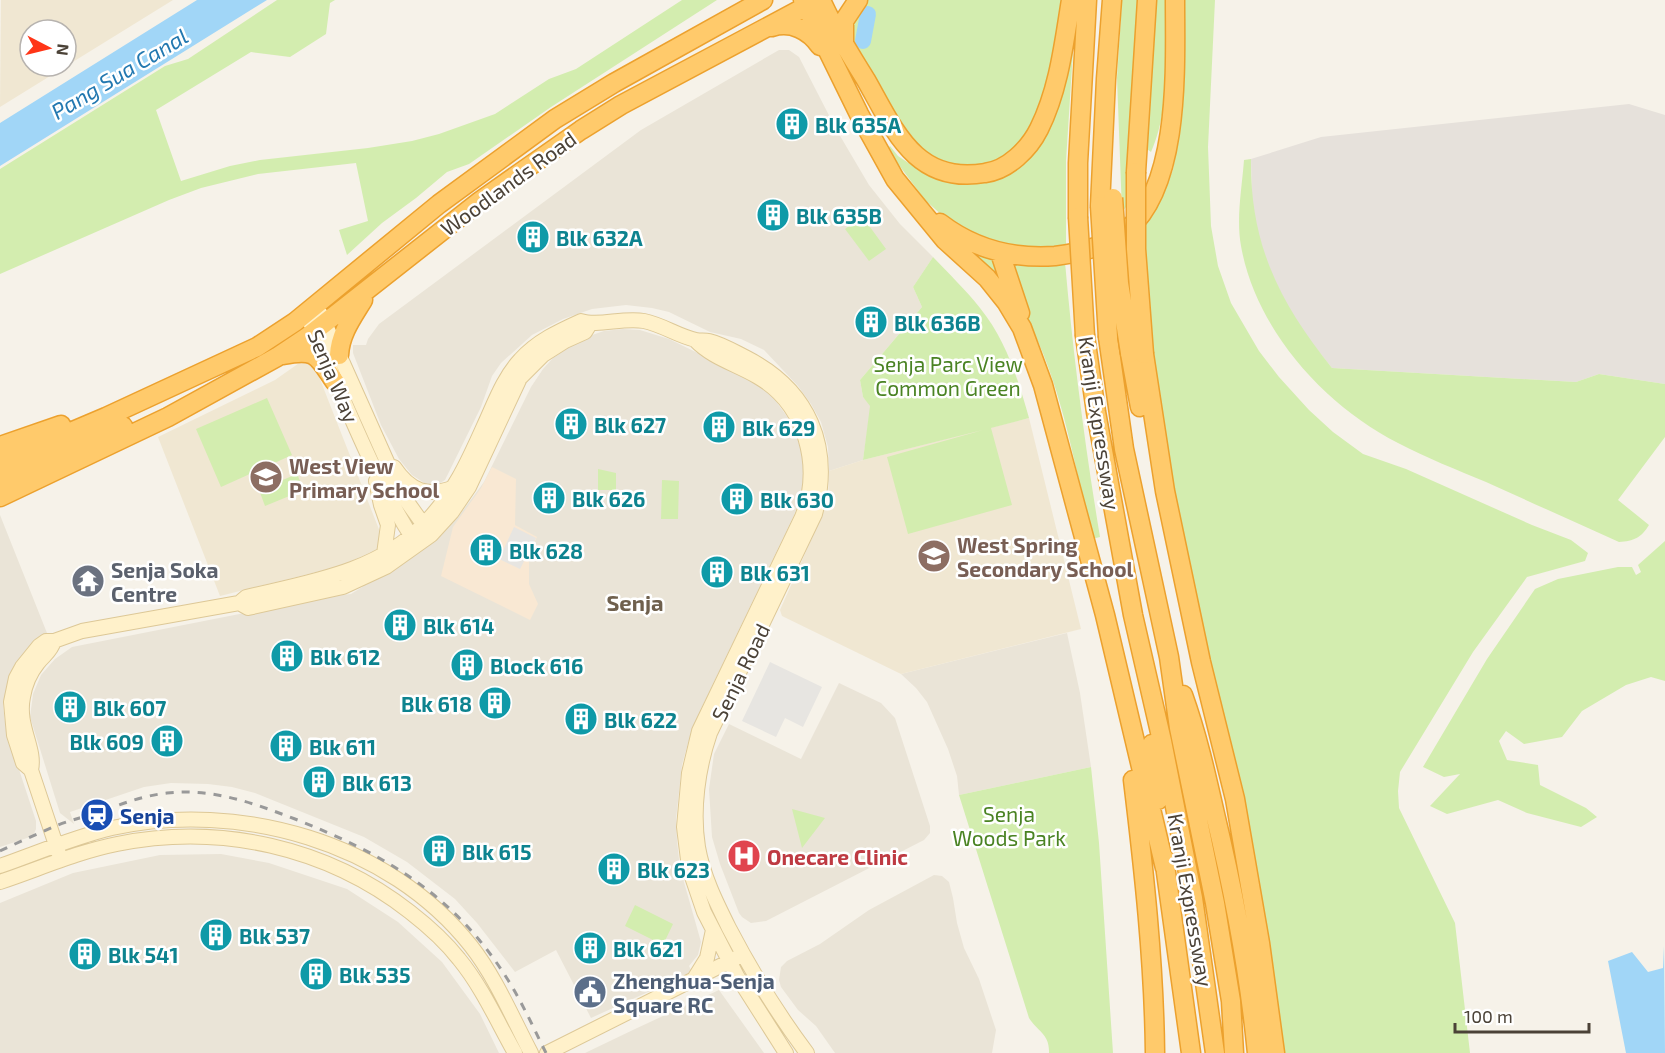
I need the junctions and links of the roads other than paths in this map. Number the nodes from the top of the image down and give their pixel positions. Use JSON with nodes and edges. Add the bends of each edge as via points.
{"nodes":[{"id":1,"x":763,"y":0,"type":"edge"},
{"id":2,"x":858,"y":0,"type":"edge"},
{"id":3,"x":1071,"y":0,"type":"edge"},
{"id":4,"x":1087,"y":0,"type":"edge"},
{"id":5,"x":1112,"y":0,"type":"edge"},
{"id":6,"x":1147,"y":0,"type":"edge"},
{"id":7,"x":1175,"y":1,"type":"edge"},
{"id":8,"x":812,"y":2,"type":"edge"},
{"id":9,"x":759,"y":30,"type":"junction"},
{"id":10,"x":844,"y":45,"type":"junction"},
{"id":11,"x":835,"y":67,"type":"junction"},
{"id":12,"x":1107,"y":202,"type":"junction"},
{"id":13,"x":917,"y":206,"type":"junction"},
{"id":14,"x":1000,"y":253,"type":"junction"},
{"id":15,"x":373,"y":286,"type":"junction"},
{"id":16,"x":311,"y":309,"type":"junction"},
{"id":17,"x":320,"y":326,"type":"junction"},
{"id":18,"x":695,"y":340,"type":"junction"},
{"id":19,"x":1031,"y":349,"type":"junction"},
{"id":20,"x":1137,"y":354,"type":"junction"},
{"id":21,"x":339,"y":355,"type":"junction"},
{"id":22,"x":277,"y":357,"type":"junction"},
{"id":23,"x":335,"y":382,"type":"junction"},
{"id":24,"x":176,"y":385,"type":"junction"},
{"id":25,"x":214,"y":390,"type":"junction"},
{"id":26,"x":501,"y":404,"type":"junction"},
{"id":27,"x":0,"y":446,"type":"edge"},
{"id":28,"x":382,"y":452,"type":"junction"},
{"id":29,"x":0,"y":462,"type":"edge"},
{"id":30,"x":373,"y":466,"type":"junction"},
{"id":31,"x":0,"y":478,"type":"edge"},
{"id":32,"x":456,"y":486,"type":"junction"},
{"id":33,"x":0,"y":497,"type":"edge"},
{"id":34,"x":427,"y":530,"type":"junction"},
{"id":35,"x":414,"y":541,"type":"junction"},
{"id":36,"x":384,"y":554,"type":"junction"},
{"id":37,"x":239,"y":603,"type":"junction"},
{"id":38,"x":1169,"y":657,"type":"junction"},
{"id":39,"x":1144,"y":665,"type":"junction"},
{"id":40,"x":1123,"y":695,"type":"junction"},
{"id":41,"x":56,"y":846,"type":"junction"},
{"id":42,"x":61,"y":860,"type":"junction"},
{"id":43,"x":0,"y":866,"type":"edge"},
{"id":44,"x":1165,"y":868,"type":"junction"},
{"id":45,"x":0,"y":882,"type":"edge"},
{"id":46,"x":712,"y":930,"type":"junction"},
{"id":47,"x":472,"y":947,"type":"junction"},
{"id":48,"x":743,"y":954,"type":"junction"},
{"id":49,"x":729,"y":962,"type":"junction"},
{"id":50,"x":462,"y":963,"type":"junction"},
{"id":51,"x":690,"y":983,"type":"junction"},
{"id":52,"x":1155,"y":1012,"type":"junction"},
{"id":53,"x":528,"y":1048,"type":"edge"},
{"id":54,"x":515,"y":1053,"type":"edge"},
{"id":55,"x":540,"y":1053,"type":"edge"},
{"id":56,"x":547,"y":1053,"type":"edge"},
{"id":57,"x":786,"y":1053,"type":"edge"},
{"id":58,"x":807,"y":1053,"type":"edge"},
{"id":59,"x":1155,"y":1053,"type":"edge"},
{"id":60,"x":1163,"y":1053,"type":"edge"},
{"id":61,"x":1191,"y":1053,"type":"edge"},
{"id":62,"x":1215,"y":1053,"type":"edge"},
{"id":63,"x":1234,"y":1053,"type":"edge"},
{"id":64,"x":1257,"y":1053,"type":"edge"},
{"id":65,"x":1275,"y":1053,"type":"edge"}],
"edges":[{"from":1,"to":16,"type":"highway","name":"Woodlands Road","via":[[555,119],[439,204]]},
{"from":2,"to":10,"type":"highway","via":[[844,21]]},
{"from":3,"to":10,"type":"highway","via":[[1051,99],[1039,131],[1017,157],[996,170],[974,175],[932,166],[906,147]]},
{"from":4,"to":39,"type":"highway","name":"Kranji Expressway","bridge":true,"via":[[1078,217],[1085,336]]},
{"from":5,"to":12,"type":"highway","name":"Kranji Expressway","via":[[1104,155]]},
{"from":6,"to":20,"type":"highway","bridge":true,"via":[[1136,172]]},
{"from":7,"to":14,"type":"highway","via":[[1176,70],[1168,143],[1155,186],[1138,216],[1129,228],[1104,244],[1041,257]]},
{"from":8,"to":9,"type":"highway","name":"Woodlands Road"},
{"from":8,"to":10,"type":"highway"},
{"from":8,"to":11,"type":"highway"},
{"from":9,"to":11,"type":"highway","via":[[780,25],[799,28],[814,38]]},
{"from":9,"to":15,"type":"highway","name":"Woodlands Road","via":[[581,130],[480,201]]},
{"from":11,"to":13,"type":"highway","via":[[895,179]]},
{"from":12,"to":20,"type":"highway","bridge":true,"via":[[1119,283]]},
{"from":12,"to":38,"type":"highway","name":"Kranji Expressway","bridge":true,"via":[[1108,337],[1124,449]]},
{"from":13,"to":14,"type":"highway","via":[[951,231]]},
{"from":13,"to":19,"type":"highway","via":[[945,240],[987,278],[1013,313]]},
{"from":14,"to":19,"type":"highway"},
{"from":15,"to":17,"type":"highway","name":"Woodlands Road"},
{"from":15,"to":21,"type":"highway","via":[[346,329]]},
{"from":16,"to":17,"type":"street","name":"Senja Way"},
{"from":16,"to":24,"type":"highway","name":"Woodlands Road","via":[[257,347]]},
{"from":17,"to":21,"type":"street","name":"Senja Way"},
{"from":17,"to":22,"type":"highway","name":"Woodlands Road"},
{"from":17,"to":23,"type":"street","name":"Senja Way"},
{"from":18,"to":26,"type":"street","name":"Senja Road","via":[[644,321],[590,324],[585,332],[554,347],[531,365]]},
{"from":18,"to":46,"type":"street","name":"Senja Road","via":[[706,351],[759,377],[780,394],[800,422],[810,458],[810,488],[802,517],[699,731],[692,756],[685,809],[686,848],[693,883]]},
{"from":18,"to":48,"type":"street","name":"Senja Road","via":[[710,341],[739,354],[781,379],[806,411],[821,454],[820,489],[811,524],[710,734],[702,761],[697,802],[698,845],[709,886]]},
{"from":19,"to":40,"type":"highway","via":[[1105,615]]},
{"from":20,"to":65,"type":"highway","via":[[1201,662],[1234,799]]},
{"from":21,"to":28,"type":"street","name":"Senja Way"},
{"from":22,"to":23,"type":"highway","via":[[310,353]]},
{"from":22,"to":25,"type":"highway","name":"Woodlands Road"},
{"from":23,"to":30,"type":"street","name":"Senja Way"},
{"from":24,"to":27,"type":"highway"},
{"from":24,"to":29,"type":"highway"},
{"from":25,"to":31,"type":"highway"},
{"from":25,"to":33,"type":"highway","via":[[168,417]]},
{"from":26,"to":32,"type":"street","name":"Senja Road"},
{"from":26,"to":34,"type":"street","name":"Senja Road","via":[[469,487],[452,512]]},
{"from":28,"to":32,"type":"street","via":[[399,474],[419,490],[439,492]]},
{"from":28,"to":34,"type":"street","name":"Senja Way","via":[[402,495]]},
{"from":30,"to":35,"type":"street","name":"Senja Way"},
{"from":30,"to":36,"type":"street","via":[[388,525]]},
{"from":32,"to":34,"type":"street","name":"Senja Road"},
{"from":34,"to":35,"type":"street","name":"Senja Road"},
{"from":35,"to":36,"type":"street","name":"Senja Road"},
{"from":35,"to":37,"type":"street","name":"Senja Road","via":[[386,567],[343,587],[248,608]]},
{"from":36,"to":37,"type":"street","name":"Senja Road","via":[[339,574],[246,597]]},
{"from":37,"to":41,"type":"street","name":"Senja Road","via":[[82,630],[46,641],[30,655],[16,678],[10,713],[23,763],[31,770]]},
{"from":38,"to":63,"type":"highway","via":[[1179,728],[1215,903],[1231,1001]]},
{"from":38,"to":64,"type":"highway","via":[[1195,729],[1223,848],[1242,938]]},
{"from":39,"to":44,"type":"highway"},
{"from":39,"to":62,"type":"highway","name":"Kranji Expressway","via":[[1193,898]]},
{"from":40,"to":44,"type":"highway"},
{"from":40,"to":52,"type":"highway","via":[[1142,848]]},
{"from":41,"to":42,"type":"street","name":"Senja Road"},
{"from":41,"to":43,"type":"street"},
{"from":41,"to":47,"type":"street","via":[[114,828],[176,819],[266,827],[337,848],[386,872],[433,906]]},
{"from":42,"to":45,"type":"street"},
{"from":42,"to":50,"type":"street","via":[[116,844],[166,837],[230,837],[265,844],[336,866],[380,891],[434,932]]},
{"from":44,"to":61,"type":"highway"},
{"from":46,"to":49,"type":"street","name":"Senja Road"},
{"from":46,"to":51,"type":"street","via":[[707,958]]},
{"from":47,"to":50,"type":"street","via":[[473,960]]},
{"from":47,"to":53,"type":"street","via":[[486,966]]},
{"from":48,"to":49,"type":"street"},
{"from":48,"to":58,"type":"street","name":"Senja Road","via":[[763,991]]},
{"from":49,"to":51,"type":"street"},
{"from":49,"to":57,"type":"street","name":"Senja Road"},
{"from":50,"to":54,"type":"street"},
{"from":51,"to":56,"type":"street"},
{"from":52,"to":59,"type":"highway"},
{"from":52,"to":60,"type":"highway"},
{"from":53,"to":55,"type":"street"}]}
